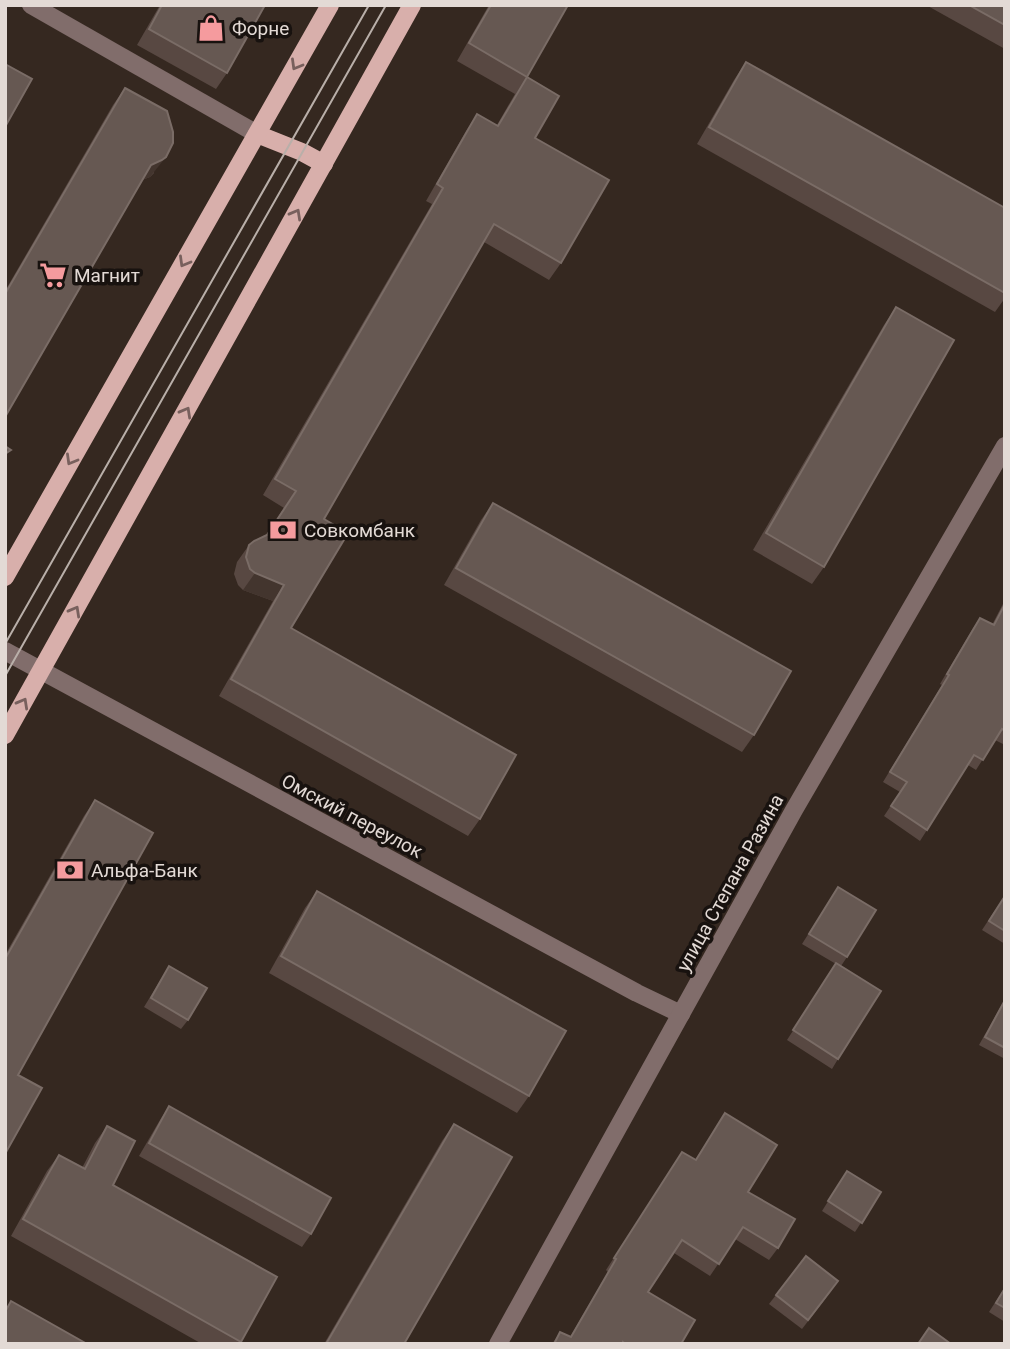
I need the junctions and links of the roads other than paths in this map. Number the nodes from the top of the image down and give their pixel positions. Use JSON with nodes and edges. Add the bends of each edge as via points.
{"nodes":[{"id":1,"x":31,"y":5,"type":"edge"},
{"id":2,"x":330,"y":5,"type":"edge"},
{"id":3,"x":412,"y":5,"type":"edge"},
{"id":4,"x":257,"y":134,"type":"junction"},
{"id":5,"x":324,"y":164,"type":"junction"},
{"id":6,"x":1005,"y":446,"type":"edge"},
{"id":7,"x":5,"y":577,"type":"edge"},
{"id":8,"x":5,"y":651,"type":"edge"},
{"id":9,"x":41,"y":670,"type":"junction"},
{"id":10,"x":5,"y":735,"type":"edge"},
{"id":11,"x":681,"y":1014,"type":"junction"},
{"id":12,"x":498,"y":1344,"type":"edge"}],
"edges":[{"from":1,"to":4,"type":"street"},
{"from":2,"to":4,"type":"main road","one_way":true},
{"from":3,"to":5,"type":"main road"},
{"from":4,"to":5,"type":"main road"},
{"from":4,"to":7,"type":"main road","one_way":true},
{"from":9,"to":5,"type":"main road","one_way":true},
{"from":6,"to":11,"type":"street","name":"улица Степана Разина"},
{"from":8,"to":9,"type":"street","name":"Омский переулок"},
{"from":10,"to":9,"type":"main road","one_way":true},
{"from":9,"to":11,"type":"street","name":"Омский переулок"},
{"from":11,"to":12,"type":"street","name":"улица Степана Разина"}]}
